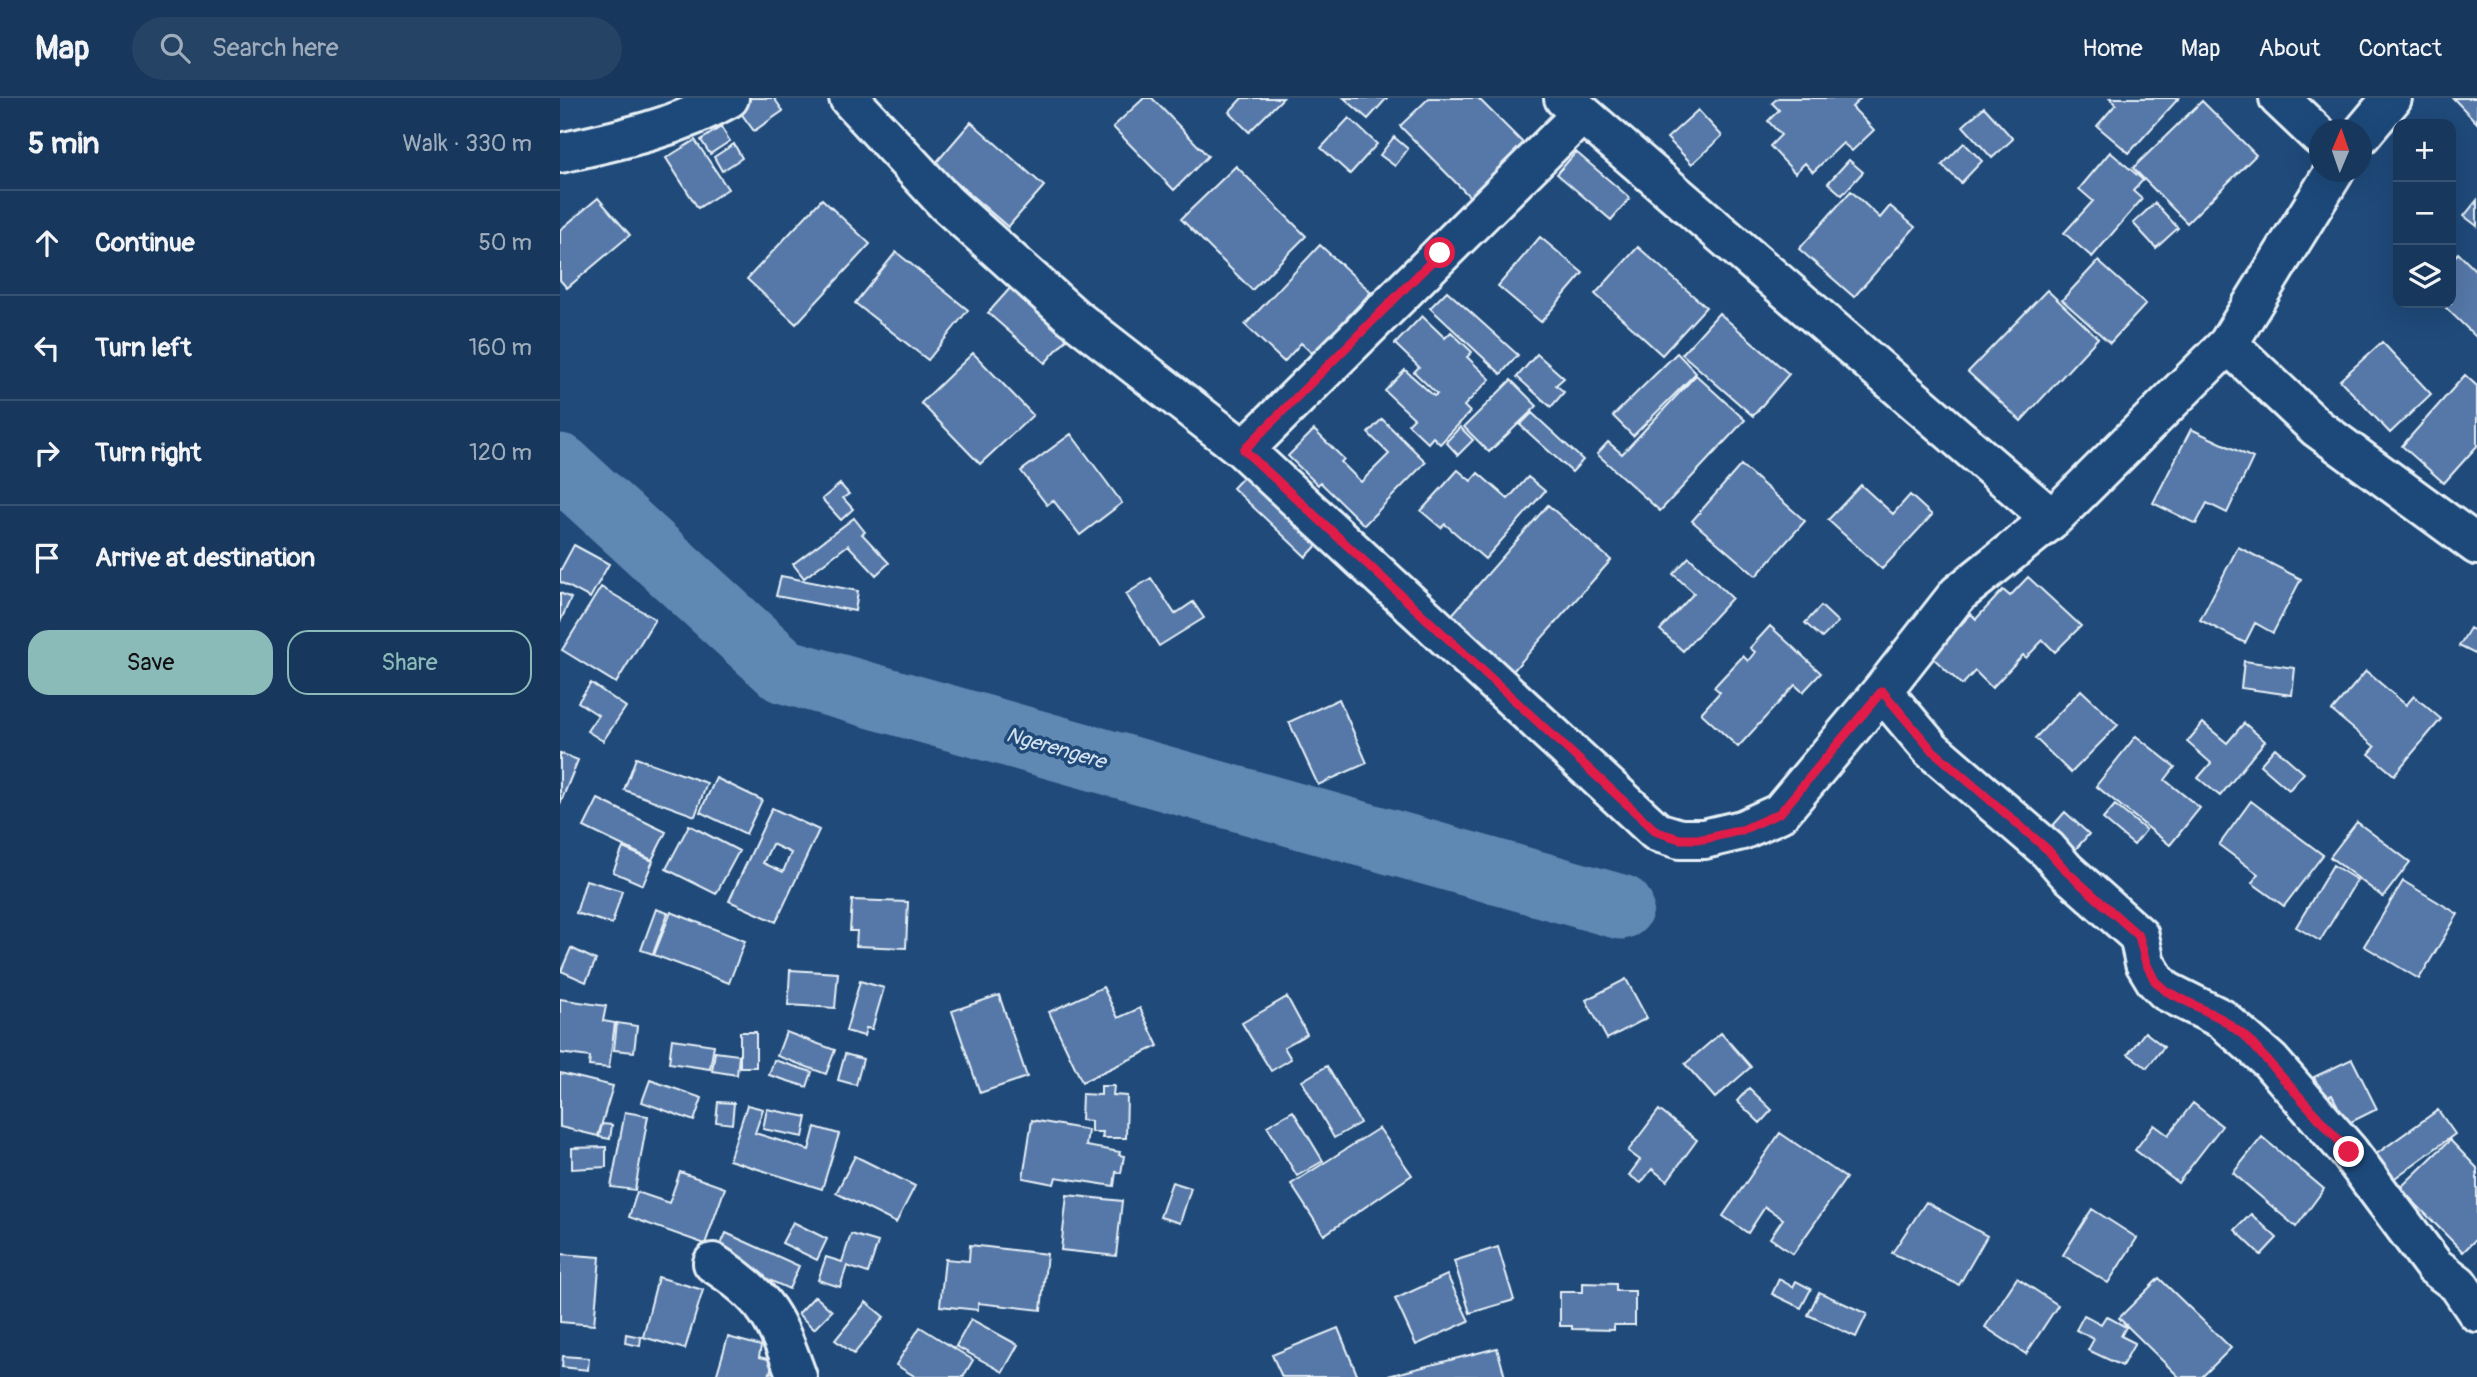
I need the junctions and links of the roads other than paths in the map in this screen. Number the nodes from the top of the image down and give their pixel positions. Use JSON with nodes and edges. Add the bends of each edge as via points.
{"nodes":[{"id":1,"x":729,"y":98,"type":"edge"},
{"id":2,"x":849,"y":98,"type":"edge"},
{"id":3,"x":2279,"y":98,"type":"edge"},
{"id":4,"x":2392,"y":98,"type":"edge"},
{"id":5,"x":1572,"y":106,"type":"edge"},
{"id":6,"x":2372,"y":122,"type":"edge"},
{"id":7,"x":2309,"y":126,"type":"edge"},
{"id":8,"x":560,"y":153,"type":"edge"},
{"id":9,"x":2328,"y":182,"type":"edge"},
{"id":10,"x":2228,"y":344,"type":"junction"},
{"id":11,"x":1244,"y":450,"type":"junction"},
{"id":12,"x":2052,"y":519,"type":"junction"},
{"id":13,"x":2477,"y":545,"type":"edge"},
{"id":14,"x":1882,"y":691,"type":"junction"},
{"id":15,"x":713,"y":1263,"type":"dead end"},
{"id":16,"x":2477,"y":1312,"type":"edge"},
{"id":17,"x":797,"y":1377,"type":"edge"}],
"edges":[{"from":1,"to":8,"type":"street","via":[[649,133]]},
{"from":2,"to":11,"type":"street","via":[[946,203],[1062,307]]},
{"from":3,"to":7,"type":"street"},
{"from":4,"to":6,"type":"street"},
{"from":5,"to":11,"type":"street"},
{"from":5,"to":12,"type":"street"},
{"from":9,"to":10,"type":"street"},
{"from":10,"to":12,"type":"street"},
{"from":10,"to":13,"type":"street","via":[[2317,428]]},
{"from":11,"to":14,"type":"street","via":[[1657,832],[1680,839],[1704,839],[1742,830],[1780,813]]},
{"from":12,"to":14,"type":"street","via":[[1958,594]]},
{"from":14,"to":16,"type":"street","via":[[1931,749],[2139,936],[2155,981],[2222,1019],[2270,1062],[2349,1152],[2434,1266],[2458,1284]]},
{"from":15,"to":17,"type":"street","via":[[745,1283],[766,1308]]}]}
